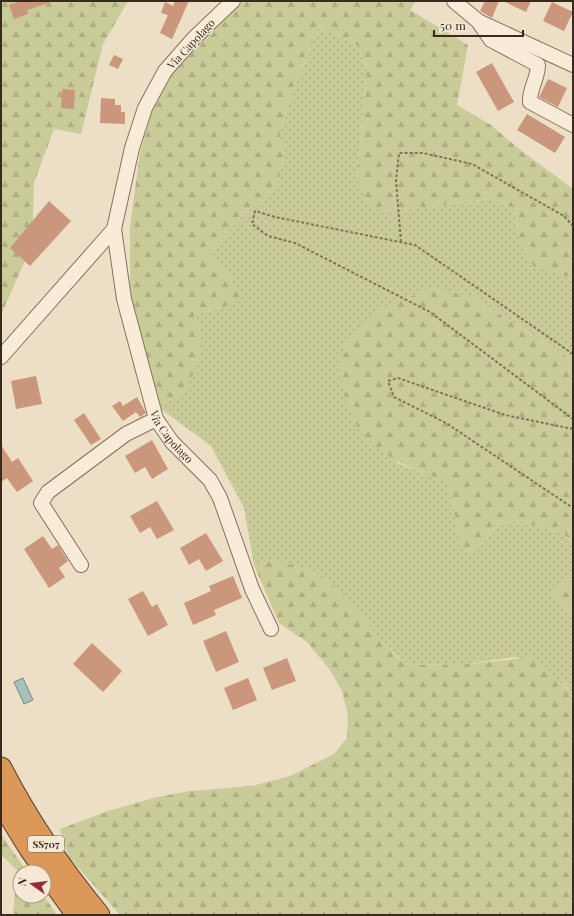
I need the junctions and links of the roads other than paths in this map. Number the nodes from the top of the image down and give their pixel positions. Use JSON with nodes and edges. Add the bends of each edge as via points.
{"nodes":[{"id":1,"x":233,"y":1,"type":"edge"},
{"id":2,"x":454,"y":1,"type":"edge"},
{"id":3,"x":478,"y":21,"type":"junction"},
{"id":4,"x":573,"y":65,"type":"edge"},
{"id":5,"x":573,"y":125,"type":"edge"},
{"id":6,"x":114,"y":229,"type":"junction"},
{"id":7,"x":1,"y":357,"type":"edge"},
{"id":8,"x":156,"y":419,"type":"junction"},
{"id":9,"x":81,"y":565,"type":"dead end"},
{"id":10,"x":271,"y":629,"type":"dead end"},
{"id":11,"x":1,"y":768,"type":"edge"},
{"id":12,"x":1,"y":802,"type":"edge"},
{"id":13,"x":77,"y":915,"type":"edge"},
{"id":14,"x":99,"y":915,"type":"edge"}],
"edges":[{"from":1,"to":6,"type":"street","name":"Via Capolago","via":[[194,38],[165,71],[145,108],[132,148]]},
{"from":2,"to":3,"type":"street"},
{"from":3,"to":4,"type":"street"},
{"from":3,"to":5,"type":"street","via":[[491,40],[538,65],[538,75],[529,94],[530,102]]},
{"from":6,"to":7,"type":"street","name":"Via Capolago"},
{"from":6,"to":8,"type":"street","name":"Via Capolago","via":[[124,299]]},
{"from":8,"to":9,"type":"street","via":[[126,434],[48,492],[41,503]]},
{"from":8,"to":10,"type":"street","name":"Via Capolago","via":[[172,442],[210,480],[220,498],[252,589]]},
{"from":11,"to":14,"type":"highway","number":"SS707","via":[[54,856]]},
{"from":12,"to":13,"type":"highway","number":"SS707","via":[[30,849]]}]}
